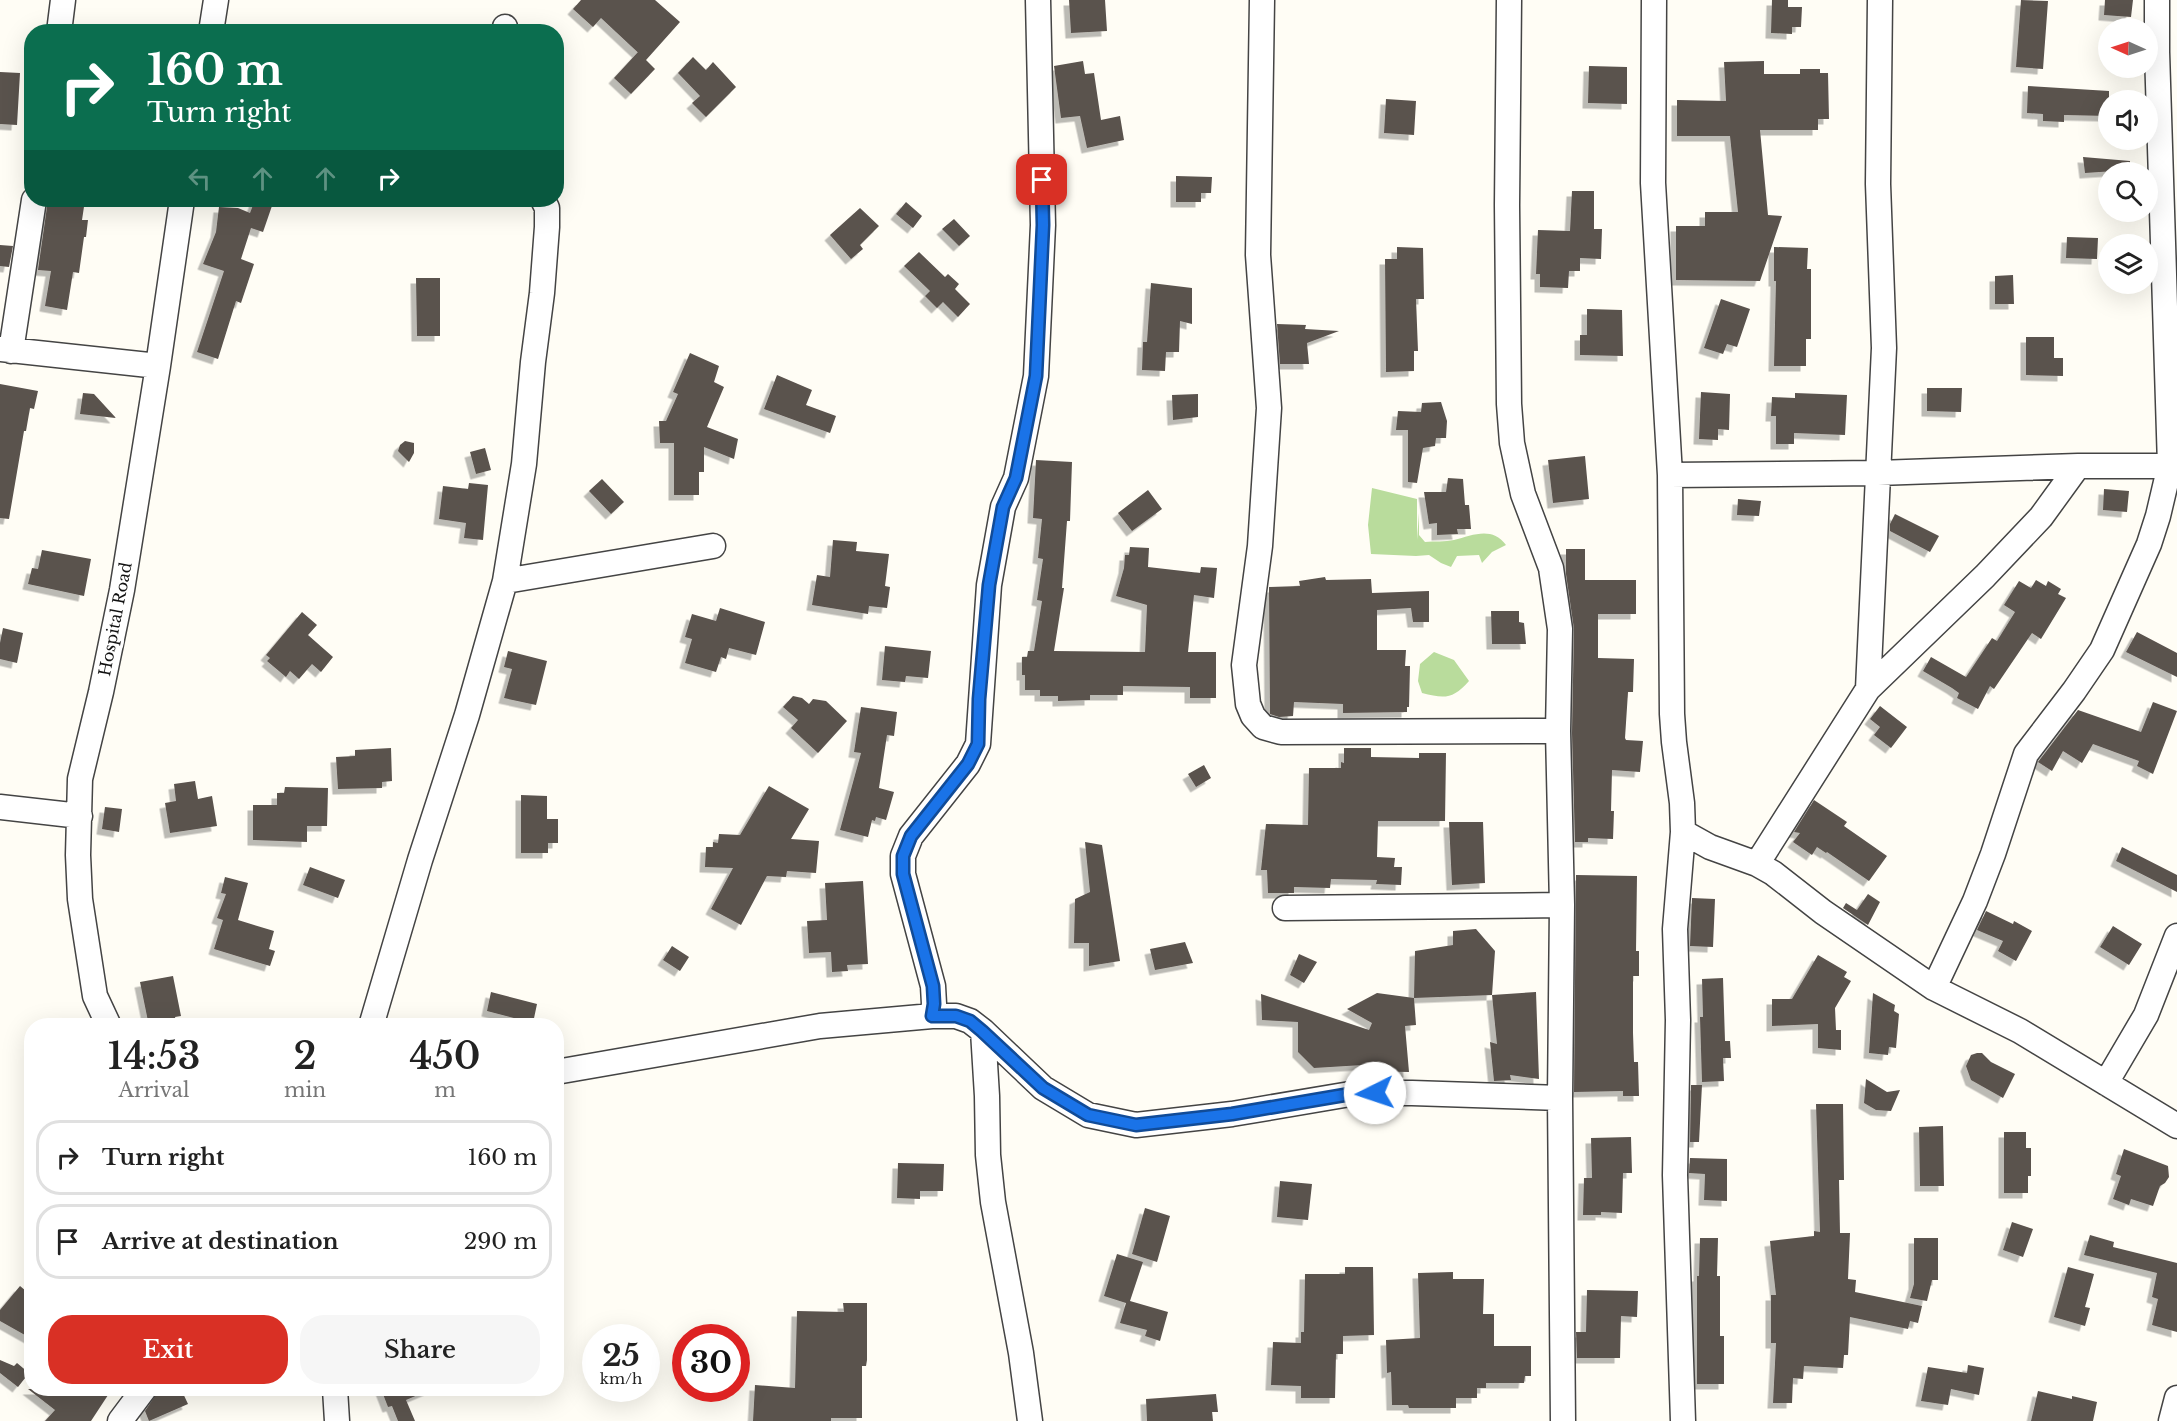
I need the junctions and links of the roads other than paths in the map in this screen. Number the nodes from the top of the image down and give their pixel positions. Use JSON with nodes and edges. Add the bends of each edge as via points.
{"nodes":[{"id":1,"x":63,"y":0,"type":"edge"},
{"id":2,"x":216,"y":0,"type":"edge"},
{"id":3,"x":1038,"y":0,"type":"edge"},
{"id":4,"x":1262,"y":0,"type":"edge"},
{"id":5,"x":1509,"y":0,"type":"edge"},
{"id":6,"x":1654,"y":0,"type":"edge"},
{"id":7,"x":1880,"y":0,"type":"edge"},
{"id":8,"x":2157,"y":0,"type":"edge"},
{"id":9,"x":60,"y":24,"type":"edge"},
{"id":10,"x":212,"y":24,"type":"edge"},
{"id":11,"x":33,"y":207,"type":"edge"},
{"id":12,"x":181,"y":207,"type":"edge"},
{"id":13,"x":546,"y":207,"type":"edge"},
{"id":14,"x":5,"y":350,"type":"edge"},
{"id":15,"x":158,"y":366,"type":"junction"},
{"id":16,"x":2173,"y":465,"type":"edge"},
{"id":17,"x":2078,"y":466,"type":"junction"},
{"id":18,"x":1878,"y":473,"type":"junction"},
{"id":19,"x":1670,"y":475,"type":"junction"},
{"id":20,"x":713,"y":546,"type":"dead end"},
{"id":21,"x":506,"y":581,"type":"junction"},
{"id":22,"x":1868,"y":689,"type":"junction"},
{"id":23,"x":1558,"y":731,"type":"junction"},
{"id":24,"x":0,"y":807,"type":"edge"},
{"id":25,"x":80,"y":816,"type":"junction"},
{"id":26,"x":1683,"y":832,"type":"junction"},
{"id":27,"x":1757,"y":864,"type":"junction"},
{"id":28,"x":1562,"y":905,"type":"junction"},
{"id":29,"x":1285,"y":908,"type":"dead end"},
{"id":30,"x":2177,"y":936,"type":"edge"},
{"id":31,"x":1934,"y":988,"type":"junction"},
{"id":32,"x":932,"y":1016,"type":"junction"},
{"id":33,"x":106,"y":1018,"type":"edge"},
{"id":34,"x":373,"y":1018,"type":"edge"},
{"id":35,"x":982,"y":1031,"type":"junction"},
{"id":36,"x":564,"y":1071,"type":"edge"},
{"id":37,"x":2106,"y":1083,"type":"junction"},
{"id":38,"x":1560,"y":1098,"type":"junction"},
{"id":39,"x":2177,"y":1126,"type":"edge"},
{"id":40,"x":139,"y":1396,"type":"edge"},
{"id":41,"x":335,"y":1396,"type":"edge"},
{"id":42,"x":2177,"y":1398,"type":"edge"},
{"id":43,"x":120,"y":1421,"type":"edge"},
{"id":44,"x":337,"y":1421,"type":"edge"},
{"id":45,"x":1030,"y":1421,"type":"edge"},
{"id":46,"x":1563,"y":1421,"type":"edge"},
{"id":47,"x":1683,"y":1421,"type":"edge"},
{"id":48,"x":2171,"y":1421,"type":"edge"}],
"edges":[{"from":1,"to":9,"type":"street"},
{"from":2,"to":10,"type":"street"},
{"from":3,"to":32,"type":"street","via":[[1043,225],[1036,376],[1016,478],[1003,507],[989,585],[978,744],[968,764],[911,836],[903,856],[903,874],[933,986]]},
{"from":4,"to":23,"type":"street","via":[[1258,255],[1269,408],[1260,546],[1244,665],[1248,704],[1263,727],[1281,732]]},
{"from":5,"to":23,"type":"street","via":[[1512,443],[1523,494],[1551,568],[1557,597]]},
{"from":6,"to":19,"type":"street","via":[[1653,183]]},
{"from":7,"to":18,"type":"street","via":[[1878,184],[1884,348]]},
{"from":8,"to":16,"type":"street"},
{"from":11,"to":14,"type":"street"},
{"from":12,"to":15,"type":"street","name":"Hospital Road"},
{"from":13,"to":21,"type":"street","via":[[542,293],[523,474]]},
{"from":14,"to":15,"type":"street"},
{"from":15,"to":25,"type":"street","name":"Hospital Road","via":[[122,590],[80,779]]},
{"from":16,"to":17,"type":"street"},
{"from":16,"to":31,"type":"street","via":[[2149,544],[2102,650],[2026,754],[1982,882]]},
{"from":17,"to":18,"type":"street"},
{"from":17,"to":22,"type":"street","via":[[2041,516],[1985,576]]},
{"from":18,"to":19,"type":"street"},
{"from":18,"to":22,"type":"street"},
{"from":19,"to":26,"type":"street","via":[[1672,714]]},
{"from":20,"to":21,"type":"street"},
{"from":21,"to":34,"type":"street"},
{"from":22,"to":27,"type":"street"},
{"from":23,"to":28,"type":"street"},
{"from":24,"to":25,"type":"street"},
{"from":25,"to":33,"type":"street","name":"Hospital Road","via":[[80,899],[95,996]]},
{"from":26,"to":27,"type":"street","via":[[1710,847]]},
{"from":26,"to":47,"type":"street","via":[[1675,929],[1675,1175]]},
{"from":27,"to":31,"type":"street"},
{"from":28,"to":29,"type":"street"},
{"from":28,"to":38,"type":"street"},
{"from":30,"to":37,"type":"street","via":[[2146,1015]]},
{"from":31,"to":37,"type":"street","via":[[2020,1031]]},
{"from":32,"to":35,"type":"street","via":[[956,1016]]},
{"from":32,"to":36,"type":"street","via":[[820,1026]]},
{"from":35,"to":38,"type":"street","via":[[1043,1088],[1088,1115],[1136,1125],[1356,1093]]},
{"from":35,"to":45,"type":"street","via":[[993,1202]]},
{"from":37,"to":39,"type":"street"},
{"from":38,"to":46,"type":"street"},
{"from":40,"to":43,"type":"street"},
{"from":41,"to":44,"type":"street"},
{"from":42,"to":48,"type":"street"}]}
